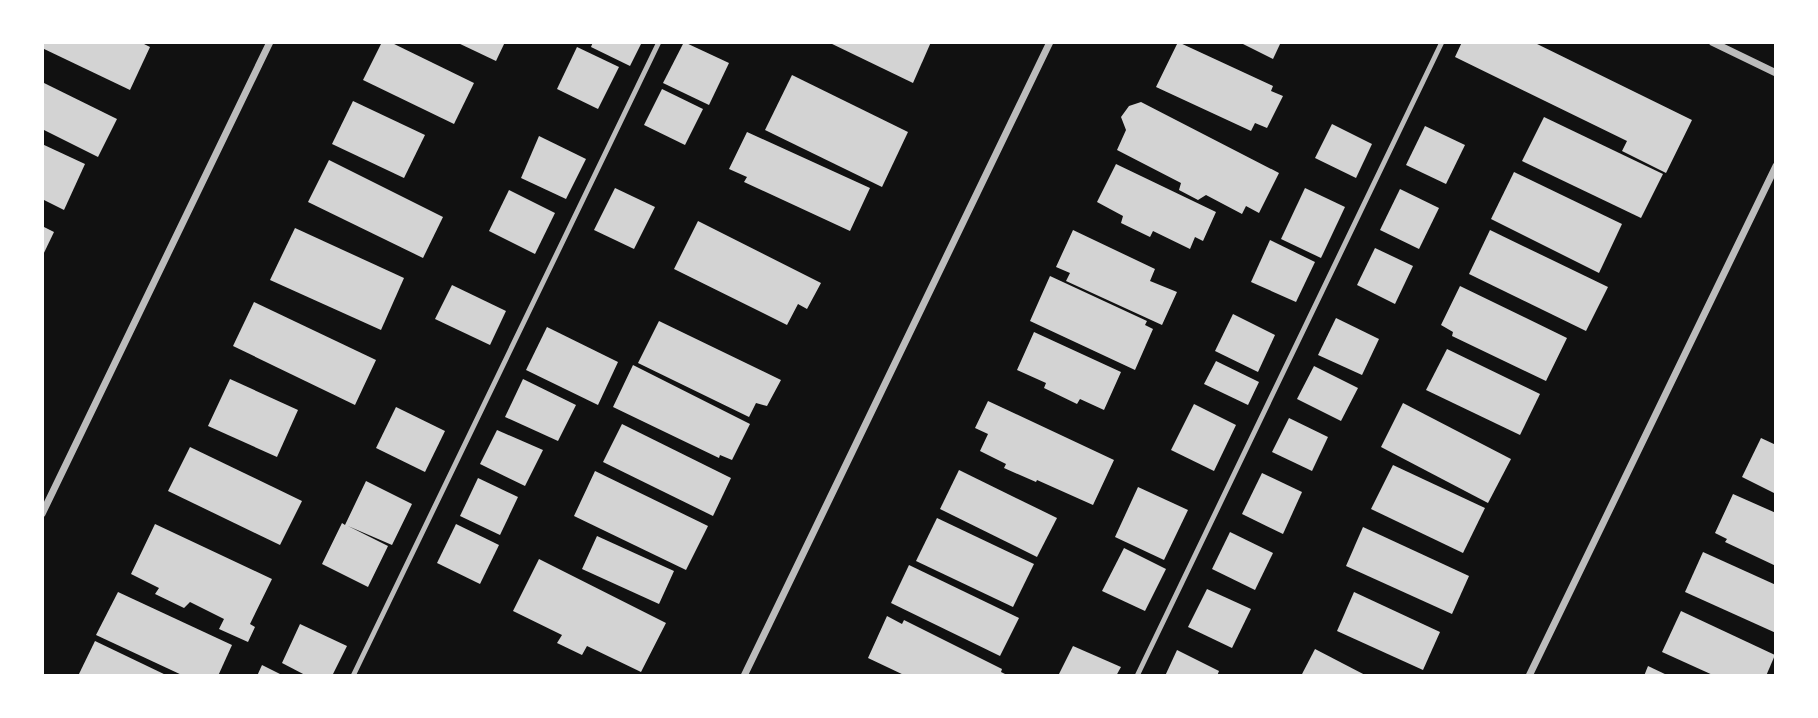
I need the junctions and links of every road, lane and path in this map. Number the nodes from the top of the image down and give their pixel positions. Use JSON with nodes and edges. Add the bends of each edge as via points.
{"nodes":[{"id":1,"x":271,"y":42,"type":"edge"},
{"id":2,"x":659,"y":42,"type":"edge"},
{"id":3,"x":1050,"y":42,"type":"edge"},
{"id":4,"x":1442,"y":42,"type":"edge"},
{"id":5,"x":1713,"y":42,"type":"edge"},
{"id":6,"x":1776,"y":73,"type":"edge"},
{"id":7,"x":1776,"y":166,"type":"edge"},
{"id":8,"x":42,"y":514,"type":"edge"},
{"id":9,"x":354,"y":676,"type":"edge"},
{"id":10,"x":744,"y":676,"type":"edge"},
{"id":11,"x":1137,"y":676,"type":"edge"},
{"id":12,"x":1529,"y":676,"type":"edge"}],
"edges":[{"from":1,"to":8,"type":"street"},
{"from":2,"to":9,"type":"lane"},
{"from":3,"to":10,"type":"street"},
{"from":4,"to":11,"type":"lane"},
{"from":5,"to":6,"type":"street"},
{"from":7,"to":12,"type":"street"}]}
